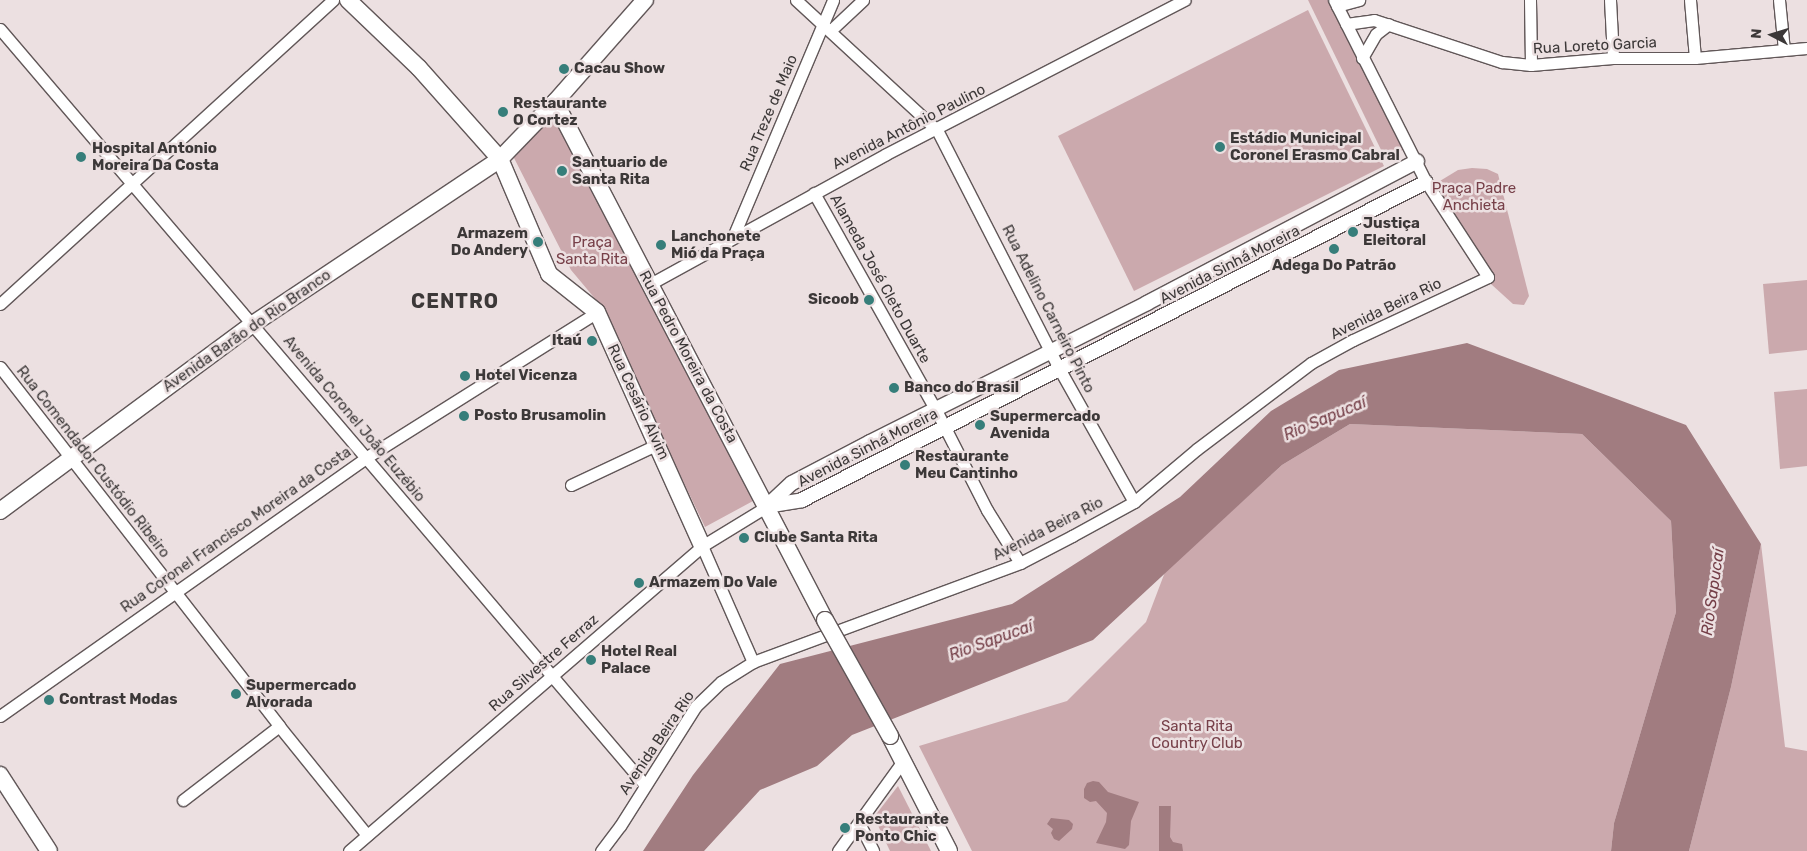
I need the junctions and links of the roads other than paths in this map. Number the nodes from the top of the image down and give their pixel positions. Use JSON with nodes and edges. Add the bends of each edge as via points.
{"nodes":[{"id":1,"x":334,"y":0,"type":"edge"},
{"id":2,"x":348,"y":0,"type":"edge"},
{"id":3,"x":645,"y":0,"type":"edge"},
{"id":4,"x":796,"y":0,"type":"edge"},
{"id":5,"x":833,"y":0,"type":"edge"},
{"id":6,"x":863,"y":0,"type":"edge"},
{"id":7,"x":1185,"y":0,"type":"edge"},
{"id":8,"x":1358,"y":0,"type":"edge"},
{"id":9,"x":1530,"y":0,"type":"edge"},
{"id":10,"x":1610,"y":0,"type":"edge"},
{"id":11,"x":1690,"y":0,"type":"edge"},
{"id":12,"x":1779,"y":0,"type":"edge"},
{"id":13,"x":1335,"y":3,"type":"edge"},
{"id":14,"x":1346,"y":24,"type":"junction"},
{"id":15,"x":1389,"y":24,"type":"junction"},
{"id":16,"x":827,"y":26,"type":"junction"},
{"id":17,"x":0,"y":29,"type":"edge"},
{"id":18,"x":1807,"y":48,"type":"edge"},
{"id":19,"x":1784,"y":50,"type":"junction"},
{"id":20,"x":1362,"y":58,"type":"junction"},
{"id":21,"x":1614,"y":58,"type":"junction"},
{"id":22,"x":1695,"y":58,"type":"junction"},
{"id":23,"x":1532,"y":65,"type":"junction"},
{"id":24,"x":555,"y":102,"type":"junction"},
{"id":25,"x":937,"y":130,"type":"junction"},
{"id":26,"x":500,"y":160,"type":"junction"},
{"id":27,"x":1417,"y":161,"type":"junction"},
{"id":28,"x":1426,"y":182,"type":"junction"},
{"id":29,"x":131,"y":183,"type":"junction"},
{"id":30,"x":814,"y":193,"type":"junction"},
{"id":31,"x":733,"y":237,"type":"junction"},
{"id":32,"x":650,"y":284,"type":"junction"},
{"id":33,"x":1147,"y":303,"type":"junction"},
{"id":34,"x":0,"y":304,"type":"edge"},
{"id":35,"x":597,"y":312,"type":"junction"},
{"id":36,"x":1156,"y":321,"type":"junction"},
{"id":37,"x":253,"y":324,"type":"junction"},
{"id":38,"x":1051,"y":352,"type":"junction"},
{"id":39,"x":0,"y":366,"type":"edge"},
{"id":40,"x":1060,"y":370,"type":"junction"},
{"id":41,"x":936,"y":410,"type":"junction"},
{"id":42,"x":944,"y":428,"type":"junction"},
{"id":43,"x":658,"y":444,"type":"junction"},
{"id":44,"x":366,"y":457,"type":"junction"},
{"id":45,"x":70,"y":459,"type":"junction"},
{"id":46,"x":571,"y":485,"type":"dead end"},
{"id":47,"x":1134,"y":502,"type":"junction"},
{"id":48,"x":766,"y":506,"type":"junction"},
{"id":49,"x":0,"y":511,"type":"edge"},
{"id":50,"x":702,"y":546,"type":"junction"},
{"id":51,"x":1020,"y":563,"type":"junction"},
{"id":52,"x":174,"y":591,"type":"junction"},
{"id":53,"x":753,"y":662,"type":"junction"},
{"id":54,"x":552,"y":677,"type":"junction"},
{"id":55,"x":0,"y":716,"type":"edge"},
{"id":56,"x":278,"y":726,"type":"junction"},
{"id":57,"x":903,"y":761,"type":"junction"},
{"id":58,"x":0,"y":775,"type":"edge"},
{"id":59,"x":644,"y":785,"type":"junction"},
{"id":60,"x":183,"y":800,"type":"dead end"},
{"id":61,"x":859,"y":823,"type":"junction"},
{"id":62,"x":367,"y":835,"type":"junction"},
{"id":63,"x":49,"y":851,"type":"edge"},
{"id":64,"x":349,"y":851,"type":"edge"},
{"id":65,"x":602,"y":851,"type":"edge"},
{"id":66,"x":838,"y":851,"type":"edge"},
{"id":67,"x":873,"y":851,"type":"edge"},
{"id":68,"x":949,"y":851,"type":"edge"}],
"edges":[{"from":1,"to":29,"type":"street"},
{"from":2,"to":26,"type":"main road","name":"Rua Cesário Alvim","via":[[419,68]]},
{"from":3,"to":24,"type":"main road"},
{"from":4,"to":16,"type":"street","name":"Rua Adelino Carneiro Pinto"},
{"from":5,"to":16,"type":"street","name":"Rua Treze de Maio"},
{"from":6,"to":16,"type":"street"},
{"from":7,"to":25,"type":"street","name":"Avenida Antônio Paulino"},
{"from":8,"to":13,"type":"street"},
{"from":9,"to":23,"type":"street"},
{"from":10,"to":21,"type":"street"},
{"from":11,"to":22,"type":"street"},
{"from":12,"to":19,"type":"street"},
{"from":13,"to":14,"type":"street"},
{"from":14,"to":15,"type":"street","name":"Rua Loreto Garcia","via":[[1362,20]]},
{"from":14,"to":20,"type":"street"},
{"from":15,"to":20,"type":"street","via":[[1376,34]]},
{"from":15,"to":23,"type":"street","name":"Rua Loreto Garcia","via":[[1502,62]]},
{"from":16,"to":25,"type":"street","name":"Rua Adelino Carneiro Pinto"},
{"from":16,"to":31,"type":"street","name":"Rua Treze de Maio"},
{"from":17,"to":29,"type":"street","name":"Avenida Coronel João Euzébio"},
{"from":18,"to":19,"type":"street","name":"Rua Loreto Garcia"},
{"from":19,"to":22,"type":"street","name":"Rua Loreto Garcia"},
{"from":20,"to":27,"type":"street"},
{"from":21,"to":22,"type":"street","name":"Rua Loreto Garcia"},
{"from":21,"to":23,"type":"street","name":"Rua Loreto Garcia"},
{"from":24,"to":26,"type":"main road"},
{"from":24,"to":32,"type":"main road","name":"Rua Pedro Moreira da Costa"},
{"from":25,"to":30,"type":"street","name":"Avenida Antônio Paulino"},
{"from":25,"to":38,"type":"street","name":"Rua Adelino Carneiro Pinto"},
{"from":26,"to":35,"type":"main road","name":"Rua Cesário Alvim","via":[[549,274]]},
{"from":26,"to":37,"type":"main road","name":"Avenida Barão do Rio Branco"},
{"from":27,"to":28,"type":"street"},
{"from":27,"to":33,"type":"street","name":"Avenida Sinhá Moreira"},
{"from":28,"to":36,"type":"street","name":"Avenida Sinhá Moreira"},
{"from":28,"to":47,"type":"street","name":"Avenida Beira Rio","via":[[1488,277],[1311,363],[1197,449]]},
{"from":29,"to":34,"type":"street"},
{"from":29,"to":37,"type":"street","name":"Avenida Coronel João Euzébio"},
{"from":30,"to":31,"type":"street","name":"Avenida Antônio Paulino"},
{"from":30,"to":41,"type":"street","name":"Alameda José Cleto Duarte"},
{"from":31,"to":32,"type":"street","name":"Avenida Antônio Paulino"},
{"from":32,"to":48,"type":"main road","name":"Rua Pedro Moreira da Costa"},
{"from":33,"to":36,"type":"street"},
{"from":33,"to":38,"type":"street","name":"Avenida Sinhá Moreira"},
{"from":35,"to":43,"type":"main road","name":"Rua Cesário Alvim"},
{"from":35,"to":44,"type":"street","name":"Rua Coronel Francisco Moreira da Costa"},
{"from":36,"to":40,"type":"street","name":"Avenida Sinhá Moreira"},
{"from":37,"to":44,"type":"street","name":"Avenida Coronel João Euzébio"},
{"from":37,"to":45,"type":"main road","name":"Avenida Barão do Rio Branco"},
{"from":38,"to":40,"type":"street","name":"Rua Adelino Carneiro Pinto"},
{"from":38,"to":41,"type":"street","name":"Avenida Sinhá Moreira"},
{"from":39,"to":45,"type":"street","name":"Rua Comendador Custódio Ribeiro"},
{"from":40,"to":42,"type":"street","name":"Avenida Sinhá Moreira"},
{"from":40,"to":47,"type":"street","name":"Rua Adelino Carneiro Pinto"},
{"from":41,"to":42,"type":"street","name":"Alameda José Cleto Duarte"},
{"from":41,"to":48,"type":"street","name":"Avenida Sinhá Moreira","via":[[792,483]]},
{"from":42,"to":48,"type":"street","name":"Avenida Sinhá Moreira","via":[[802,500]]},
{"from":42,"to":51,"type":"street","name":"Alameda José Cleto Duarte","via":[[987,510]]},
{"from":43,"to":46,"type":"street"},
{"from":43,"to":50,"type":"main road","name":"Rua Cesário Alvim"},
{"from":44,"to":52,"type":"street","name":"Rua Coronel Francisco Moreira da Costa"},
{"from":44,"to":54,"type":"street","name":"Avenida Coronel João Euzébio"},
{"from":45,"to":49,"type":"main road","name":"Avenida Barão do Rio Branco"},
{"from":45,"to":52,"type":"street","name":"Rua Comendador Custódio Ribeiro"},
{"from":47,"to":51,"type":"street","name":"Avenida Beira Rio"},
{"from":48,"to":50,"type":"street","name":"Rua Silvestre Ferraz"},
{"from":48,"to":57,"type":"main road","name":"Rua Pedro Moreira da Costa","bridge":true},
{"from":50,"to":53,"type":"street","name":"Rua Cesário Alvim"},
{"from":50,"to":54,"type":"street","name":"Rua Silvestre Ferraz"},
{"from":51,"to":53,"type":"street","name":"Avenida Beira Rio"},
{"from":52,"to":55,"type":"street","name":"Rua Coronel Francisco Moreira da Costa"},
{"from":52,"to":56,"type":"street","name":"Rua Comendador Custódio Ribeiro"},
{"from":53,"to":59,"type":"street","name":"Avenida Beira Rio","via":[[721,682],[696,706]]},
{"from":54,"to":59,"type":"street","name":"Avenida Coronel João Euzébio"},
{"from":54,"to":62,"type":"street","name":"Rua Silvestre Ferraz"},
{"from":56,"to":60,"type":"street"},
{"from":56,"to":62,"type":"street","name":"Rua Comendador Custódio Ribeiro"},
{"from":57,"to":61,"type":"street"},
{"from":57,"to":68,"type":"main road","name":"Rua Pedro Moreira da Costa"},
{"from":58,"to":63,"type":"main road"},
{"from":59,"to":65,"type":"street","name":"Avenida Beira Rio"},
{"from":61,"to":66,"type":"street"},
{"from":61,"to":67,"type":"street"},
{"from":62,"to":64,"type":"street","name":"Rua Silvestre Ferraz"}]}
